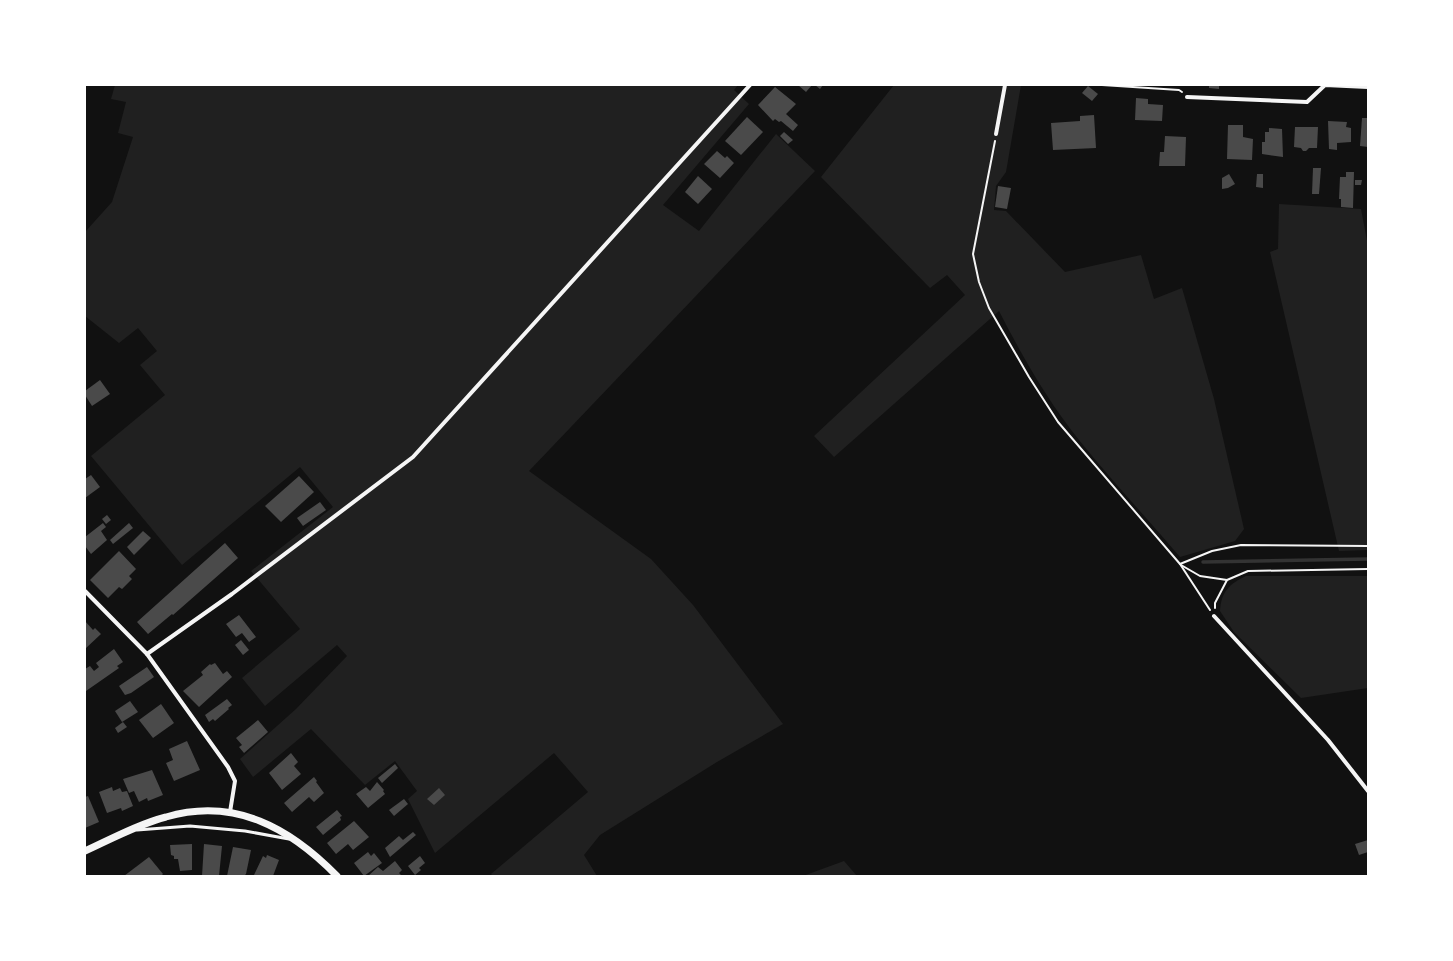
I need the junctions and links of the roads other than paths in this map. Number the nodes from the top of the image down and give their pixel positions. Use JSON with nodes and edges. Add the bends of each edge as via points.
{"nodes":[{"id":1,"x":750,"y":85,"type":"edge"},
{"id":2,"x":1005,"y":85,"type":"edge"},
{"id":3,"x":1368,"y":87,"type":"edge"},
{"id":4,"x":1187,"y":97,"type":"road end"},
{"id":5,"x":996,"y":134,"type":"road end"},
{"id":6,"x":85,"y":590,"type":"edge"},
{"id":7,"x":1214,"y":616,"type":"road end"},
{"id":8,"x":147,"y":654,"type":"junction"},
{"id":9,"x":1368,"y":791,"type":"edge"},
{"id":10,"x":230,"y":812,"type":"junction"},
{"id":11,"x":134,"y":830,"type":"junction"},
{"id":12,"x":294,"y":840,"type":"junction"},
{"id":13,"x":85,"y":851,"type":"edge"},
{"id":14,"x":337,"y":876,"type":"edge"}],
"edges":[{"from":1,"to":8,"type":"street","via":[[413,457],[232,594]]},
{"from":2,"to":5,"type":"street"},
{"from":3,"to":4,"type":"street","via":[[1326,85],[1307,102]]},
{"from":6,"to":8,"type":"street"},
{"from":7,"to":9,"type":"street","via":[[1328,740]]},
{"from":8,"to":10,"type":"street","via":[[231,772],[235,782]]},
{"from":10,"to":11,"type":"street","via":[[193,811],[165,817]]},
{"from":10,"to":12,"type":"street","via":[[260,820]]},
{"from":11,"to":12,"type":"lane","via":[[190,826],[245,831]]},
{"from":11,"to":13,"type":"street"},
{"from":12,"to":14,"type":"street"}]}
